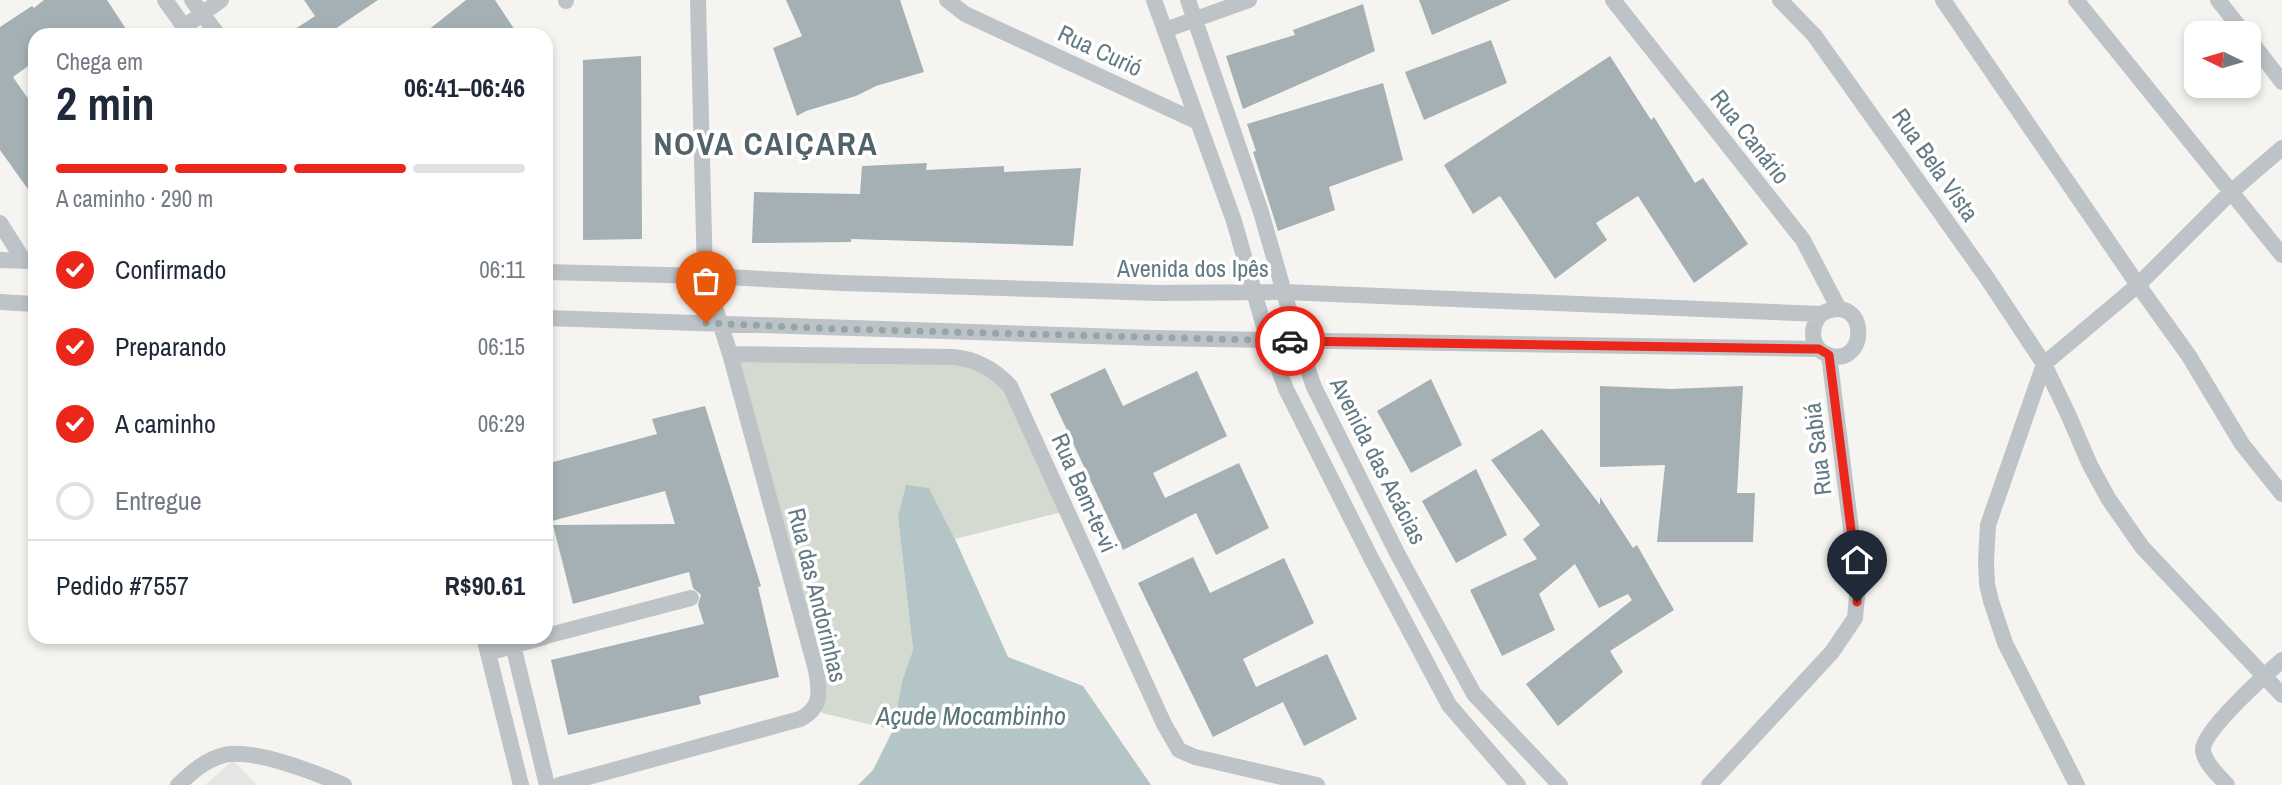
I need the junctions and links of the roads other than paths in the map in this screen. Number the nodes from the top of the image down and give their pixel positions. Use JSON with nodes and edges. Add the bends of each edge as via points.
{"nodes":[{"id":1,"x":165,"y":0,"type":"edge"},
{"id":2,"x":221,"y":0,"type":"edge"},
{"id":3,"x":698,"y":0,"type":"edge"},
{"id":4,"x":947,"y":0,"type":"edge"},
{"id":5,"x":1154,"y":0,"type":"edge"},
{"id":6,"x":1188,"y":0,"type":"edge"},
{"id":7,"x":1249,"y":0,"type":"edge"},
{"id":8,"x":1613,"y":0,"type":"edge"},
{"id":9,"x":1780,"y":0,"type":"edge"},
{"id":10,"x":1943,"y":0,"type":"edge"},
{"id":11,"x":2076,"y":0,"type":"edge"},
{"id":12,"x":2218,"y":0,"type":"edge"},
{"id":13,"x":197,"y":7,"type":"edge"},
{"id":14,"x":1195,"y":19,"type":"junction"},
{"id":15,"x":2235,"y":21,"type":"edge"},
{"id":16,"x":185,"y":28,"type":"edge"},
{"id":17,"x":188,"y":28,"type":"edge"},
{"id":18,"x":213,"y":28,"type":"edge"},
{"id":19,"x":1164,"y":30,"type":"junction"},
{"id":20,"x":2261,"y":55,"type":"edge"},
{"id":21,"x":2282,"y":82,"type":"edge"},
{"id":22,"x":1198,"y":122,"type":"junction"},
{"id":23,"x":2282,"y":148,"type":"edge"},
{"id":24,"x":2232,"y":191,"type":"junction"},
{"id":25,"x":0,"y":223,"type":"edge"},
{"id":26,"x":2282,"y":255,"type":"edge"},
{"id":27,"x":28,"y":258,"type":"edge"},
{"id":28,"x":0,"y":260,"type":"edge"},
{"id":29,"x":28,"y":261,"type":"edge"},
{"id":30,"x":553,"y":272,"type":"edge"},
{"id":31,"x":705,"y":276,"type":"junction"},
{"id":32,"x":2138,"y":285,"type":"junction"},
{"id":33,"x":1284,"y":292,"type":"junction"},
{"id":34,"x":1254,"y":293,"type":"junction"},
{"id":35,"x":0,"y":302,"type":"edge"},
{"id":36,"x":28,"y":304,"type":"edge"},
{"id":37,"x":1839,"y":309,"type":"junction"},
{"id":38,"x":1821,"y":314,"type":"junction"},
{"id":39,"x":553,"y":318,"type":"edge"},
{"id":40,"x":719,"y":324,"type":"junction"},
{"id":41,"x":1268,"y":341,"type":"junction"},
{"id":42,"x":1298,"y":341,"type":"junction"},
{"id":43,"x":1824,"y":352,"type":"junction"},
{"id":44,"x":730,"y":354,"type":"junction"},
{"id":45,"x":2043,"y":363,"type":"junction"},
{"id":46,"x":2282,"y":494,"type":"edge"},
{"id":47,"x":691,"y":598,"type":"dead end"},
{"id":48,"x":553,"y":635,"type":"edge"},
{"id":49,"x":513,"y":644,"type":"edge"},
{"id":50,"x":486,"y":645,"type":"edge"},
{"id":51,"x":2282,"y":660,"type":"edge"},
{"id":52,"x":2264,"y":677,"type":"junction"},
{"id":53,"x":2282,"y":695,"type":"edge"},
{"id":54,"x":178,"y":785,"type":"edge"},
{"id":55,"x":344,"y":785,"type":"edge"},
{"id":56,"x":521,"y":785,"type":"edge"},
{"id":57,"x":547,"y":785,"type":"edge"},
{"id":58,"x":559,"y":785,"type":"edge"},
{"id":59,"x":1317,"y":785,"type":"edge"},
{"id":60,"x":1518,"y":785,"type":"edge"},
{"id":61,"x":1560,"y":785,"type":"edge"},
{"id":62,"x":1709,"y":785,"type":"edge"},
{"id":63,"x":2077,"y":785,"type":"edge"},
{"id":64,"x":2227,"y":785,"type":"edge"}],
"edges":[{"from":1,"to":16,"type":"street"},
{"from":2,"to":13,"type":"street"},
{"from":3,"to":31,"type":"street"},
{"from":4,"to":22,"type":"street","name":"Rua Curió","via":[[965,13]]},
{"from":5,"to":19,"type":"street","name":"Avenida das Acácias"},
{"from":6,"to":14,"type":"street","name":"Avenida das Acácias"},
{"from":7,"to":14,"type":"street"},
{"from":8,"to":37,"type":"street","name":"Rua Canário","via":[[1803,240]]},
{"from":9,"to":45,"type":"street","name":"Rua Bela Vista","via":[[1821,45]]},
{"from":10,"to":32,"type":"street"},
{"from":11,"to":24,"type":"street"},
{"from":12,"to":15,"type":"street"},
{"from":13,"to":17,"type":"street"},
{"from":13,"to":18,"type":"street"},
{"from":14,"to":19,"type":"street"},
{"from":14,"to":33,"type":"street","name":"Avenida das Acácias"},
{"from":19,"to":22,"type":"street","name":"Avenida das Acácias"},
{"from":20,"to":21,"type":"street"},
{"from":22,"to":34,"type":"street","name":"Avenida das Acácias"},
{"from":23,"to":24,"type":"street"},
{"from":24,"to":26,"type":"street"},
{"from":24,"to":32,"type":"street"},
{"from":25,"to":27,"type":"street"},
{"from":28,"to":29,"type":"street"},
{"from":30,"to":31,"type":"street","name":"Avenida dos Ipês"},
{"from":31,"to":34,"type":"street","name":"Avenida dos Ipês"},
{"from":31,"to":40,"type":"street"},
{"from":32,"to":45,"type":"street"},
{"from":32,"to":46,"type":"street","via":[[2189,356],[2242,444]]},
{"from":33,"to":34,"type":"street","name":"Avenida dos Ipês"},
{"from":33,"to":38,"type":"street","name":"Avenida dos Ipês"},
{"from":33,"to":42,"type":"street","name":"Avenida das Acácias"},
{"from":34,"to":41,"type":"street","name":"Avenida das Acácias"},
{"from":35,"to":36,"type":"street"},
{"from":37,"to":38,"type":"street","name":"Avenida dos Ipês"},
{"from":37,"to":43,"type":"street","via":[[1857,321],[1859,335],[1846,354]]},
{"from":38,"to":43,"type":"street","name":"Rua Sabiá","via":[[1813,327],[1815,343]]},
{"from":39,"to":40,"type":"street"},
{"from":40,"to":41,"type":"street"},
{"from":40,"to":44,"type":"street"},
{"from":41,"to":42,"type":"street"},
{"from":41,"to":60,"type":"street","name":"Avenida das Acácias","via":[[1286,389],[1449,705]]},
{"from":42,"to":43,"type":"street"},
{"from":42,"to":61,"type":"street","name":"Avenida das Acácias","via":[[1314,387],[1474,694]]},
{"from":43,"to":62,"type":"street","name":"Rua Sabiá","via":[[1858,585],[1855,618],[1811,677]]},
{"from":44,"to":58,"type":"street","name":"Rua das Andorinhas","via":[[816,670],[818,702],[800,719]]},
{"from":44,"to":59,"type":"street","name":"Rua Bem-te-vi","via":[[953,357],[977,362],[1000,376],[1010,386],[1178,750]]},
{"from":45,"to":52,"type":"street","name":"Rua Bela Vista","via":[[2090,465],[2142,547]]},
{"from":45,"to":63,"type":"street","via":[[1988,525],[1987,584],[2005,643]]},
{"from":47,"to":48,"type":"street"},
{"from":49,"to":57,"type":"street"},
{"from":50,"to":56,"type":"street"},
{"from":51,"to":52,"type":"street"},
{"from":52,"to":53,"type":"street","name":"Rua Bela Vista"},
{"from":52,"to":64,"type":"street","via":[[2228,712],[2202,747],[2204,757]]},
{"from":54,"to":55,"type":"street","via":[[208,761],[237,754],[317,773]]}]}
